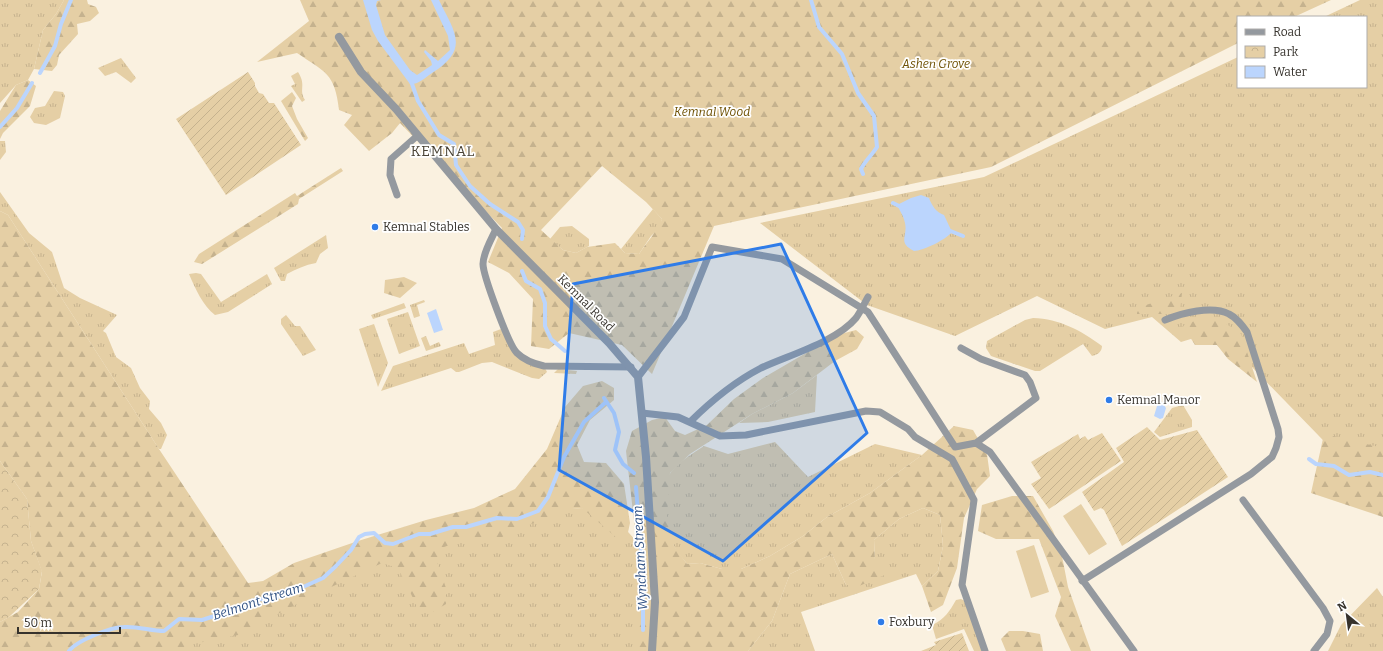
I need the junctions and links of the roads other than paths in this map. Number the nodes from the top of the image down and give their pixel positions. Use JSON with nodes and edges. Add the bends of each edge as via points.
{"nodes":[{"id":1,"x":339,"y":37,"type":"dead end"},
{"id":2,"x":417,"y":136,"type":"junction"},
{"id":3,"x":397,"y":196,"type":"dead end"},
{"id":4,"x":496,"y":230,"type":"junction"},
{"id":5,"x":868,"y":297,"type":"dead end"},
{"id":6,"x":862,"y":309,"type":"junction"},
{"id":7,"x":1165,"y":320,"type":"dead end"},
{"id":8,"x":961,"y":348,"type":"dead end"},
{"id":9,"x":630,"y":368,"type":"junction"},
{"id":10,"x":638,"y":377,"type":"junction"},
{"id":11,"x":642,"y":413,"type":"junction"},
{"id":12,"x":690,"y":422,"type":"junction"},
{"id":13,"x":976,"y":442,"type":"junction"},
{"id":14,"x":1243,"y":500,"type":"dead end"},
{"id":15,"x":1082,"y":581,"type":"junction"},
{"id":16,"x":652,"y":651,"type":"edge"},
{"id":17,"x":985,"y":651,"type":"edge"},
{"id":18,"x":1134,"y":651,"type":"edge"},
{"id":19,"x":1314,"y":651,"type":"edge"}],
"edges":[{"from":1,"to":2,"type":"street","name":"Kemnal Road","via":[[361,72]]},
{"from":2,"to":3,"type":"lane","via":[[391,159],[390,175]]},
{"from":2,"to":4,"type":"street","name":"Kemnal Road"},
{"from":4,"to":9,"type":"street","name":"Kemnal Road","via":[[609,342]]},
{"from":4,"to":9,"type":"lane","via":[[488,245],[483,264],[504,328],[516,352],[535,364],[544,366]]},
{"from":5,"to":6,"type":"lane"},
{"from":6,"to":10,"type":"lane","via":[[782,259],[712,247],[684,317]]},
{"from":6,"to":12,"type":"lane","via":[[855,319],[827,339],[738,381]]},
{"from":6,"to":13,"type":"lane","via":[[868,312],[955,447]]},
{"from":7,"to":15,"type":"lane","via":[[1184,314],[1216,310],[1230,314],[1239,322],[1247,332],[1278,429],[1276,448],[1272,457],[1251,474]]},
{"from":8,"to":13,"type":"lane","via":[[981,359],[1025,375],[1036,398]]},
{"from":9,"to":10,"type":"street","name":"Kemnal Road"},
{"from":10,"to":11,"type":"street"},
{"from":11,"to":12,"type":"lane","via":[[678,417]]},
{"from":11,"to":16,"type":"street","via":[[655,602]]},
{"from":12,"to":17,"type":"lane","via":[[720,436],[746,435],[866,411],[880,412],[952,459],[974,500],[962,585]]},
{"from":13,"to":15,"type":"lane","via":[[990,452]]},
{"from":14,"to":19,"type":"lane","via":[[1330,621],[1327,634]]},
{"from":15,"to":18,"type":"lane"}]}
